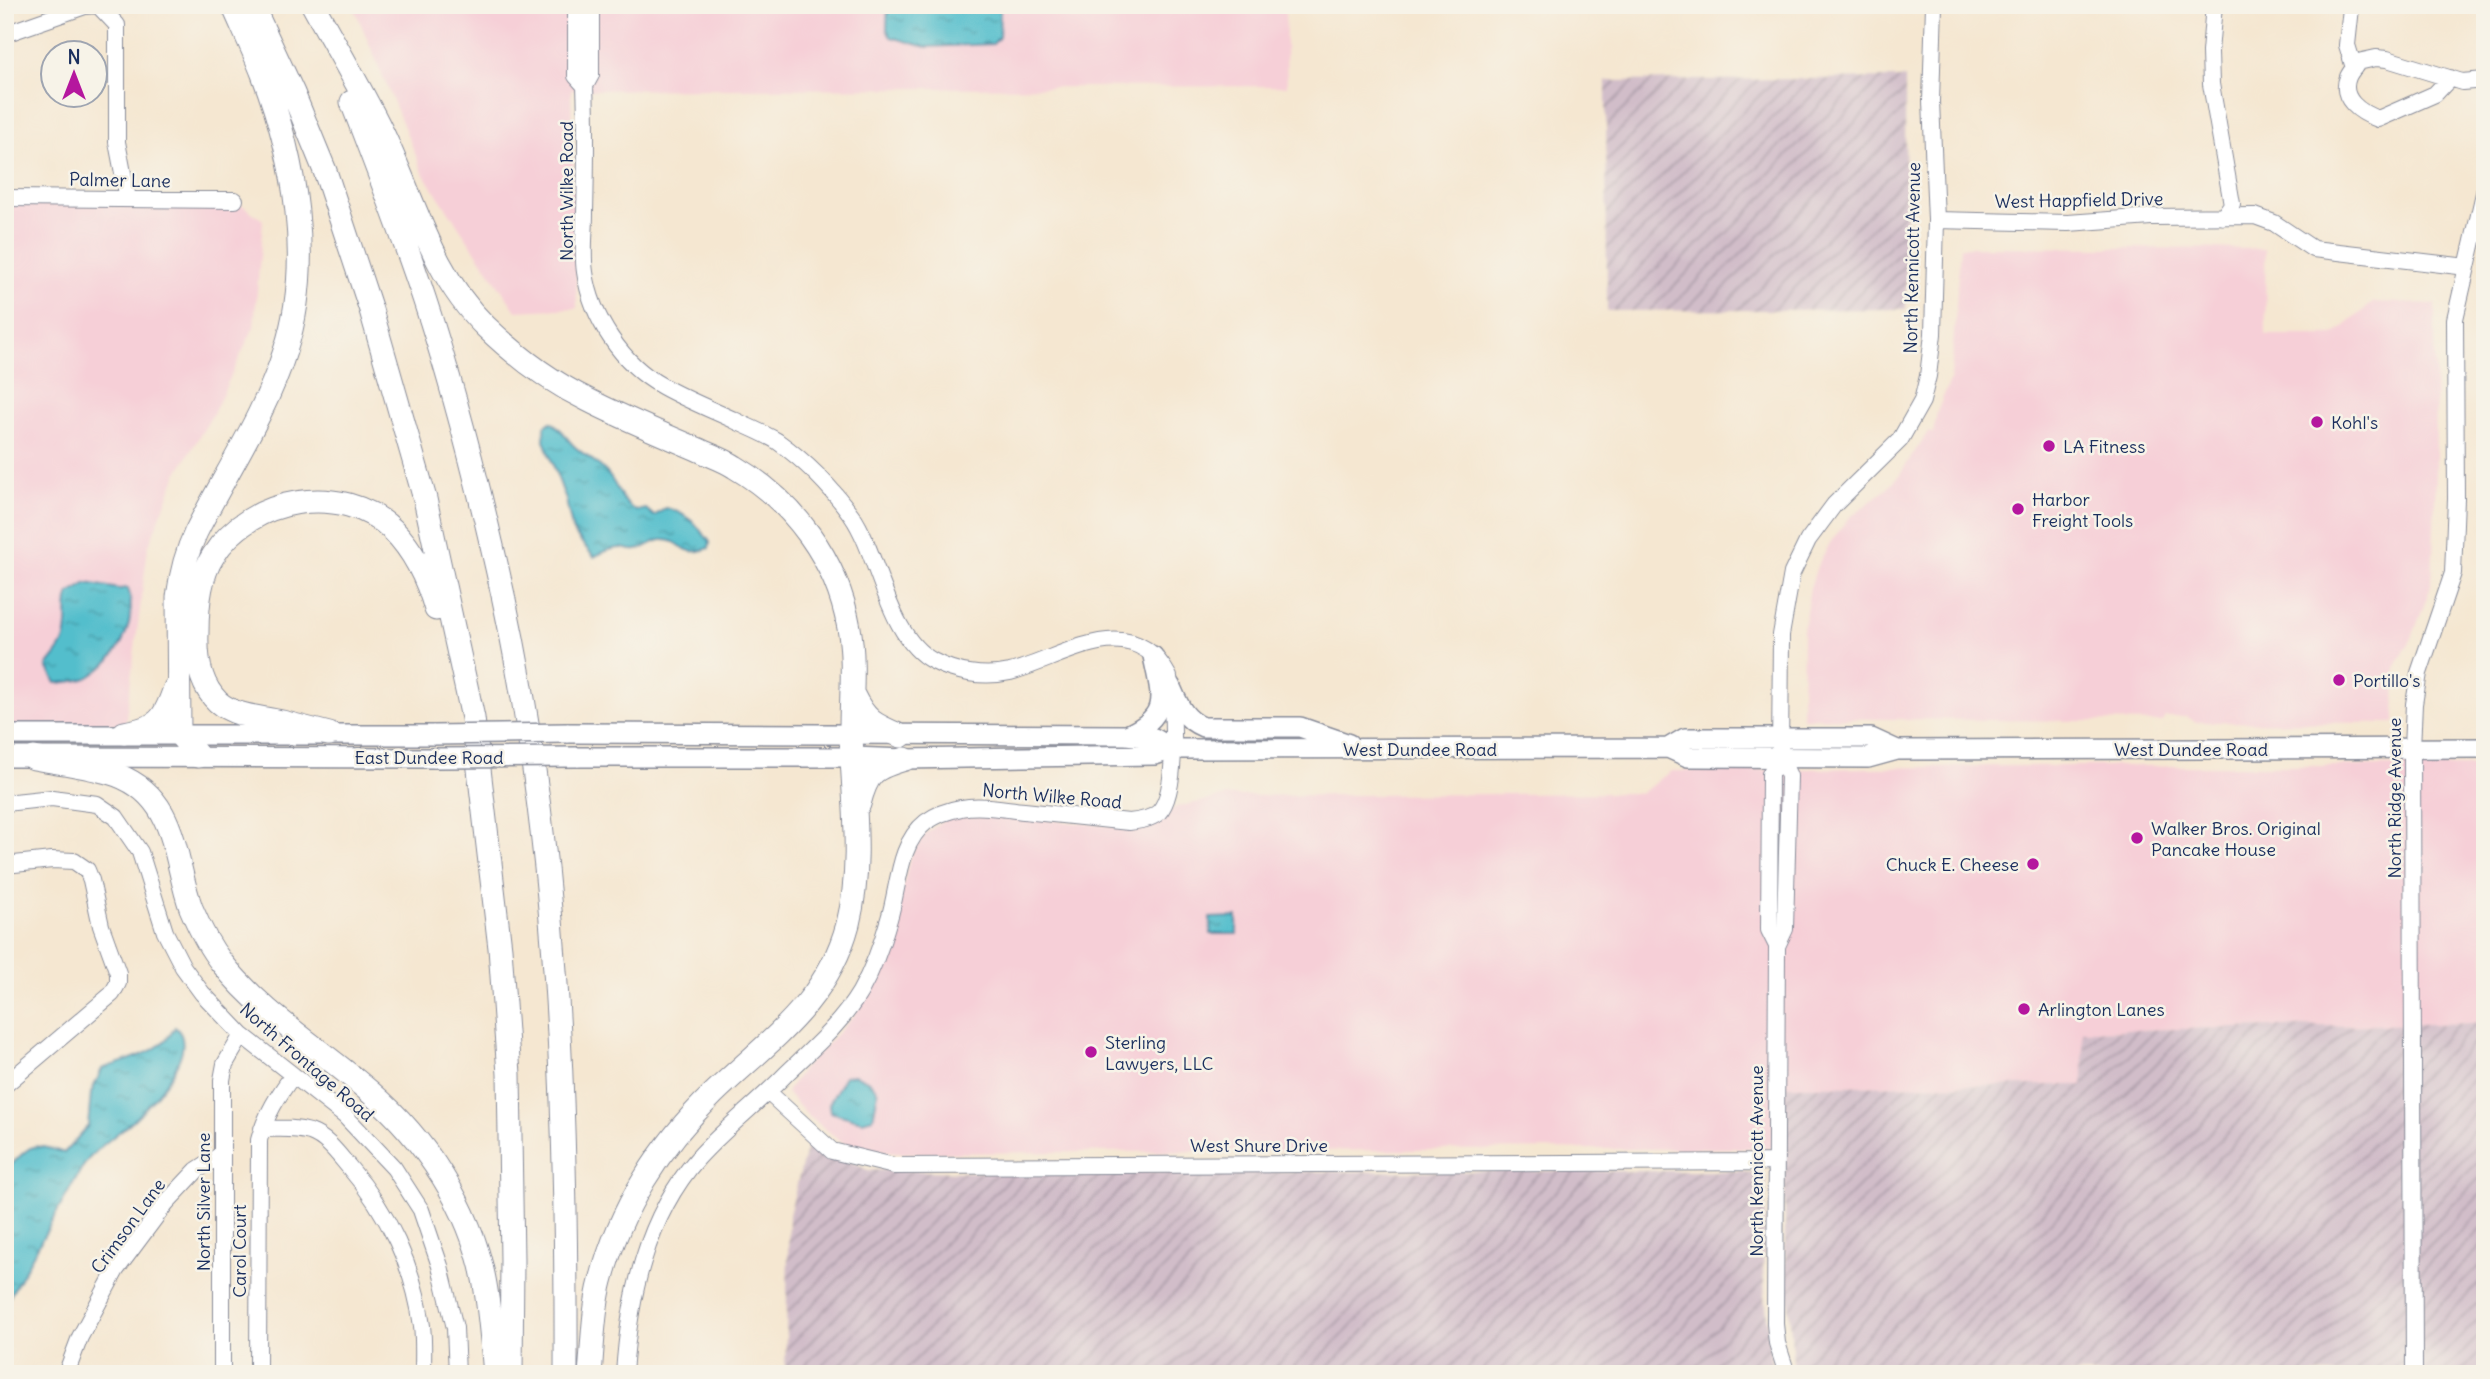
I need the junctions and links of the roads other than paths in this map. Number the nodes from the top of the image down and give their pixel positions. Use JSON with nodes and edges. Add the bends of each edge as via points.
{"nodes":[{"id":1,"x":97,"y":5,"type":"edge"},
{"id":2,"x":233,"y":5,"type":"edge"},
{"id":3,"x":252,"y":5,"type":"edge"},
{"id":4,"x":313,"y":5,"type":"edge"},
{"id":5,"x":576,"y":5,"type":"edge"},
{"id":6,"x":591,"y":5,"type":"edge"},
{"id":7,"x":1934,"y":5,"type":"edge"},
{"id":8,"x":2214,"y":5,"type":"edge"},
{"id":9,"x":2351,"y":8,"type":"dead end"},
{"id":10,"x":5,"y":34,"type":"edge"},
{"id":11,"x":2354,"y":68,"type":"junction"},
{"id":12,"x":2450,"y":78,"type":"junction"},
{"id":13,"x":2485,"y":80,"type":"edge"},
{"id":14,"x":585,"y":86,"type":"junction"},
{"id":15,"x":2485,"y":189,"type":"edge"},
{"id":16,"x":5,"y":198,"type":"edge"},
{"id":17,"x":128,"y":199,"type":"junction"},
{"id":18,"x":235,"y":200,"type":"dead end"},
{"id":19,"x":2223,"y":217,"type":"junction"},
{"id":20,"x":1936,"y":220,"type":"junction"},
{"id":21,"x":2468,"y":267,"type":"junction"},
{"id":22,"x":1153,"y":656,"type":"junction"},
{"id":23,"x":179,"y":675,"type":"junction"},
{"id":24,"x":1170,"y":685,"type":"junction"},
{"id":25,"x":467,"y":690,"type":"junction"},
{"id":26,"x":851,"y":692,"type":"junction"},
{"id":27,"x":124,"y":733,"type":"junction"},
{"id":28,"x":179,"y":734,"type":"junction"},
{"id":29,"x":328,"y":734,"type":"junction"},
{"id":30,"x":5,"y":735,"type":"edge"},
{"id":31,"x":901,"y":736,"type":"junction"},
{"id":32,"x":1126,"y":736,"type":"junction"},
{"id":33,"x":851,"y":746,"type":"junction"},
{"id":34,"x":1780,"y":747,"type":"junction"},
{"id":35,"x":2412,"y":748,"type":"junction"},
{"id":36,"x":2485,"y":748,"type":"edge"},
{"id":37,"x":1173,"y":749,"type":"junction"},
{"id":38,"x":1366,"y":749,"type":"junction"},
{"id":39,"x":198,"y":756,"type":"junction"},
{"id":40,"x":5,"y":757,"type":"edge"},
{"id":41,"x":34,"y":758,"type":"junction"},
{"id":42,"x":905,"y":759,"type":"junction"},
{"id":43,"x":5,"y":803,"type":"edge"},
{"id":44,"x":857,"y":814,"type":"junction"},
{"id":45,"x":5,"y":865,"type":"edge"},
{"id":46,"x":242,"y":1035,"type":"junction"},
{"id":47,"x":293,"y":1075,"type":"junction"},
{"id":48,"x":5,"y":1085,"type":"edge"},
{"id":49,"x":768,"y":1092,"type":"junction"},
{"id":50,"x":262,"y":1129,"type":"junction"},
{"id":51,"x":222,"y":1154,"type":"junction"},
{"id":52,"x":1775,"y":1162,"type":"junction"},
{"id":53,"x":66,"y":1374,"type":"edge"},
{"id":54,"x":222,"y":1374,"type":"edge"},
{"id":55,"x":258,"y":1374,"type":"edge"},
{"id":56,"x":423,"y":1374,"type":"edge"},
{"id":57,"x":457,"y":1374,"type":"edge"},
{"id":58,"x":495,"y":1374,"type":"edge"},
{"id":59,"x":511,"y":1374,"type":"edge"},
{"id":60,"x":566,"y":1374,"type":"edge"},
{"id":61,"x":590,"y":1374,"type":"edge"},
{"id":62,"x":624,"y":1374,"type":"edge"},
{"id":63,"x":1787,"y":1374,"type":"edge"},
{"id":64,"x":2414,"y":1374,"type":"edge"}],
"edges":[{"from":1,"to":10,"type":"street"},
{"from":1,"to":17,"type":"street","via":[[117,25],[117,142]]},
{"from":2,"to":23,"type":"highway","via":[[280,128],[296,200],[298,278],[286,350],[270,391],[187,550],[178,597]]},
{"from":3,"to":25,"type":"highway","via":[[325,171],[372,310],[425,499]]},
{"from":4,"to":26,"type":"highway","via":[[383,134],[449,280],[481,322],[538,372],[563,387],[732,464],[764,485],[813,537],[831,571],[849,628]]},
{"from":4,"to":60,"type":"highway","via":[[425,300],[472,466],[509,625],[535,782],[556,974],[566,1192]]},
{"from":5,"to":14,"type":"street","name":"North Wilke Road","via":[[576,76]]},
{"from":6,"to":14,"type":"street","name":"North Wilke Road","via":[[591,75]]},
{"from":7,"to":20,"type":"street","name":"North Kennicott Avenue","via":[[1931,101]]},
{"from":8,"to":19,"type":"street","via":[[2211,84],[2232,204]]},
{"from":9,"to":11,"type":"street","via":[[2347,45]]},
{"from":11,"to":12,"type":"street","via":[[2358,62],[2386,59]]},
{"from":11,"to":12,"type":"street","via":[[2346,88],[2350,101],[2360,112],[2378,119],[2435,94]]},
{"from":12,"to":13,"type":"street"},
{"from":14,"to":22,"type":"street","name":"North Wilke Road","via":[[585,271],[598,317],[621,352],[660,385],[776,440],[813,470],[853,517],[896,619],[913,645],[930,660],[966,673],[991,675],[1111,639],[1144,647]]},
{"from":15,"to":21,"type":"street","name":"North Ridge Avenue"},
{"from":16,"to":17,"type":"street","name":"Palmer Lane"},
{"from":17,"to":18,"type":"street","name":"Palmer Lane"},
{"from":19,"to":20,"type":"street","name":"West Happfield Drive","via":[[2068,223]]},
{"from":19,"to":21,"type":"street","name":"West Happfield Drive","via":[[2255,216],[2313,249]]},
{"from":20,"to":34,"type":"street","name":"North Kennicott Avenue","via":[[1932,344],[1922,401],[1900,440],[1834,505],[1808,540],[1792,573],[1780,635]]},
{"from":21,"to":35,"type":"street","name":"North Ridge Avenue","via":[[2455,319],[2453,573],[2419,673]]},
{"from":22,"to":24,"type":"street","name":"North Wilke Road","via":[[1164,667]]},
{"from":22,"to":32,"type":"main road","via":[[1160,701],[1152,721]]},
{"from":23,"to":27,"type":"highway","via":[[169,706],[155,724]]},
{"from":23,"to":28,"type":"highway"},
{"from":24,"to":37,"type":"street","name":"North Wilke Road"},
{"from":24,"to":38,"type":"main road","via":[[1182,713],[1203,727],[1300,727]]},
{"from":25,"to":29,"type":"highway","via":[[427,583],[392,529],[344,504],[304,502],[270,509],[237,529],[211,558],[197,612],[200,672],[207,689],[233,712]]},
{"from":25,"to":59,"type":"highway","via":[[492,879],[509,1074]]},
{"from":26,"to":31,"type":"highway","via":[[865,718]]},
{"from":26,"to":33,"type":"highway"},
{"from":27,"to":28,"type":"main road","name":"East Dundee Road"},
{"from":27,"to":30,"type":"main road","name":"East Dundee Road"},
{"from":28,"to":29,"type":"main road","name":"East Dundee Road"},
{"from":28,"to":39,"type":"highway"},
{"from":29,"to":33,"type":"main road","name":"East Dundee Road","bridge":true,"via":[[567,733]]},
{"from":31,"to":32,"type":"main road","name":"West Dundee Road"},
{"from":31,"to":33,"type":"main road","name":"West Dundee Road"},
{"from":32,"to":37,"type":"main road","name":"West Dundee Road","via":[[1154,738]]},
{"from":33,"to":39,"type":"main road","name":"East Dundee Road","bridge":true,"via":[[577,757]]},
{"from":33,"to":42,"type":"main road","name":"West Dundee Road"},
{"from":33,"to":44,"type":"highway"},
{"from":34,"to":35,"type":"main road","name":"West Dundee Road","via":[[1871,738],[1897,750]]},
{"from":34,"to":38,"type":"main road","name":"West Dundee Road","via":[[1685,738],[1668,748]]},
{"from":34,"to":52,"type":"street","name":"North Kennicott Avenue","via":[[1770,774],[1769,930],[1777,946]]},
{"from":35,"to":36,"type":"main road","name":"West Dundee Road"},
{"from":35,"to":64,"type":"street","name":"North Ridge Avenue"},
{"from":37,"to":38,"type":"main road","name":"West Dundee Road"},
{"from":37,"to":42,"type":"main road","name":"West Dundee Road","via":[[1154,755]]},
{"from":37,"to":49,"type":"street","name":"North Wilke Road","via":[[1167,800],[1158,814],[1143,820],[988,807],[962,808],[926,822],[904,855],[877,957],[858,995],[834,1027]]},
{"from":39,"to":41,"type":"main road","name":"East Dundee Road"},
{"from":40,"to":41,"type":"main road","name":"East Dundee Road"},
{"from":41,"to":58,"type":"highway","via":[[118,775],[154,801],[172,835],[191,907],[221,962],[248,994],[371,1092],[422,1147],[460,1210],[484,1277]]},
{"from":42,"to":44,"type":"highway","via":[[879,767],[868,776]]},
{"from":43,"to":46,"type":"street","name":"North Frontage Road","via":[[52,799],[97,804],[116,817],[140,852],[165,932],[183,967]]},
{"from":44,"to":61,"type":"highway","via":[[854,897],[840,950],[808,1004],[710,1096],[678,1132],[630,1203],[600,1284]]},
{"from":45,"to":48,"type":"street","via":[[63,860],[87,870],[118,973],[112,994]]},
{"from":46,"to":47,"type":"street","name":"North Frontage Road"},
{"from":46,"to":51,"type":"street","name":"North Silver Lane","via":[[225,1064],[222,1080]]},
{"from":47,"to":50,"type":"street","name":"Carol Court"},
{"from":47,"to":57,"type":"street","name":"North Frontage Road","via":[[345,1116],[394,1168],[421,1210],[455,1328]]},
{"from":49,"to":52,"type":"street","name":"West Shure Drive","via":[[832,1151],[894,1166]]},
{"from":49,"to":62,"type":"street","name":"North Wilke Road","via":[[697,1159],[666,1206],[631,1302]]},
{"from":50,"to":55,"type":"street","name":"Carol Court"},
{"from":50,"to":56,"type":"street","via":[[312,1133],[328,1143],[365,1185],[392,1228],[412,1282],[422,1326]]},
{"from":51,"to":53,"type":"street","name":"Crimson Lane","via":[[197,1170],[166,1203],[116,1270]]},
{"from":51,"to":54,"type":"street","name":"North Silver Lane"},
{"from":52,"to":63,"type":"street","name":"North Kennicott Avenue","via":[[1775,1324]]}]}
